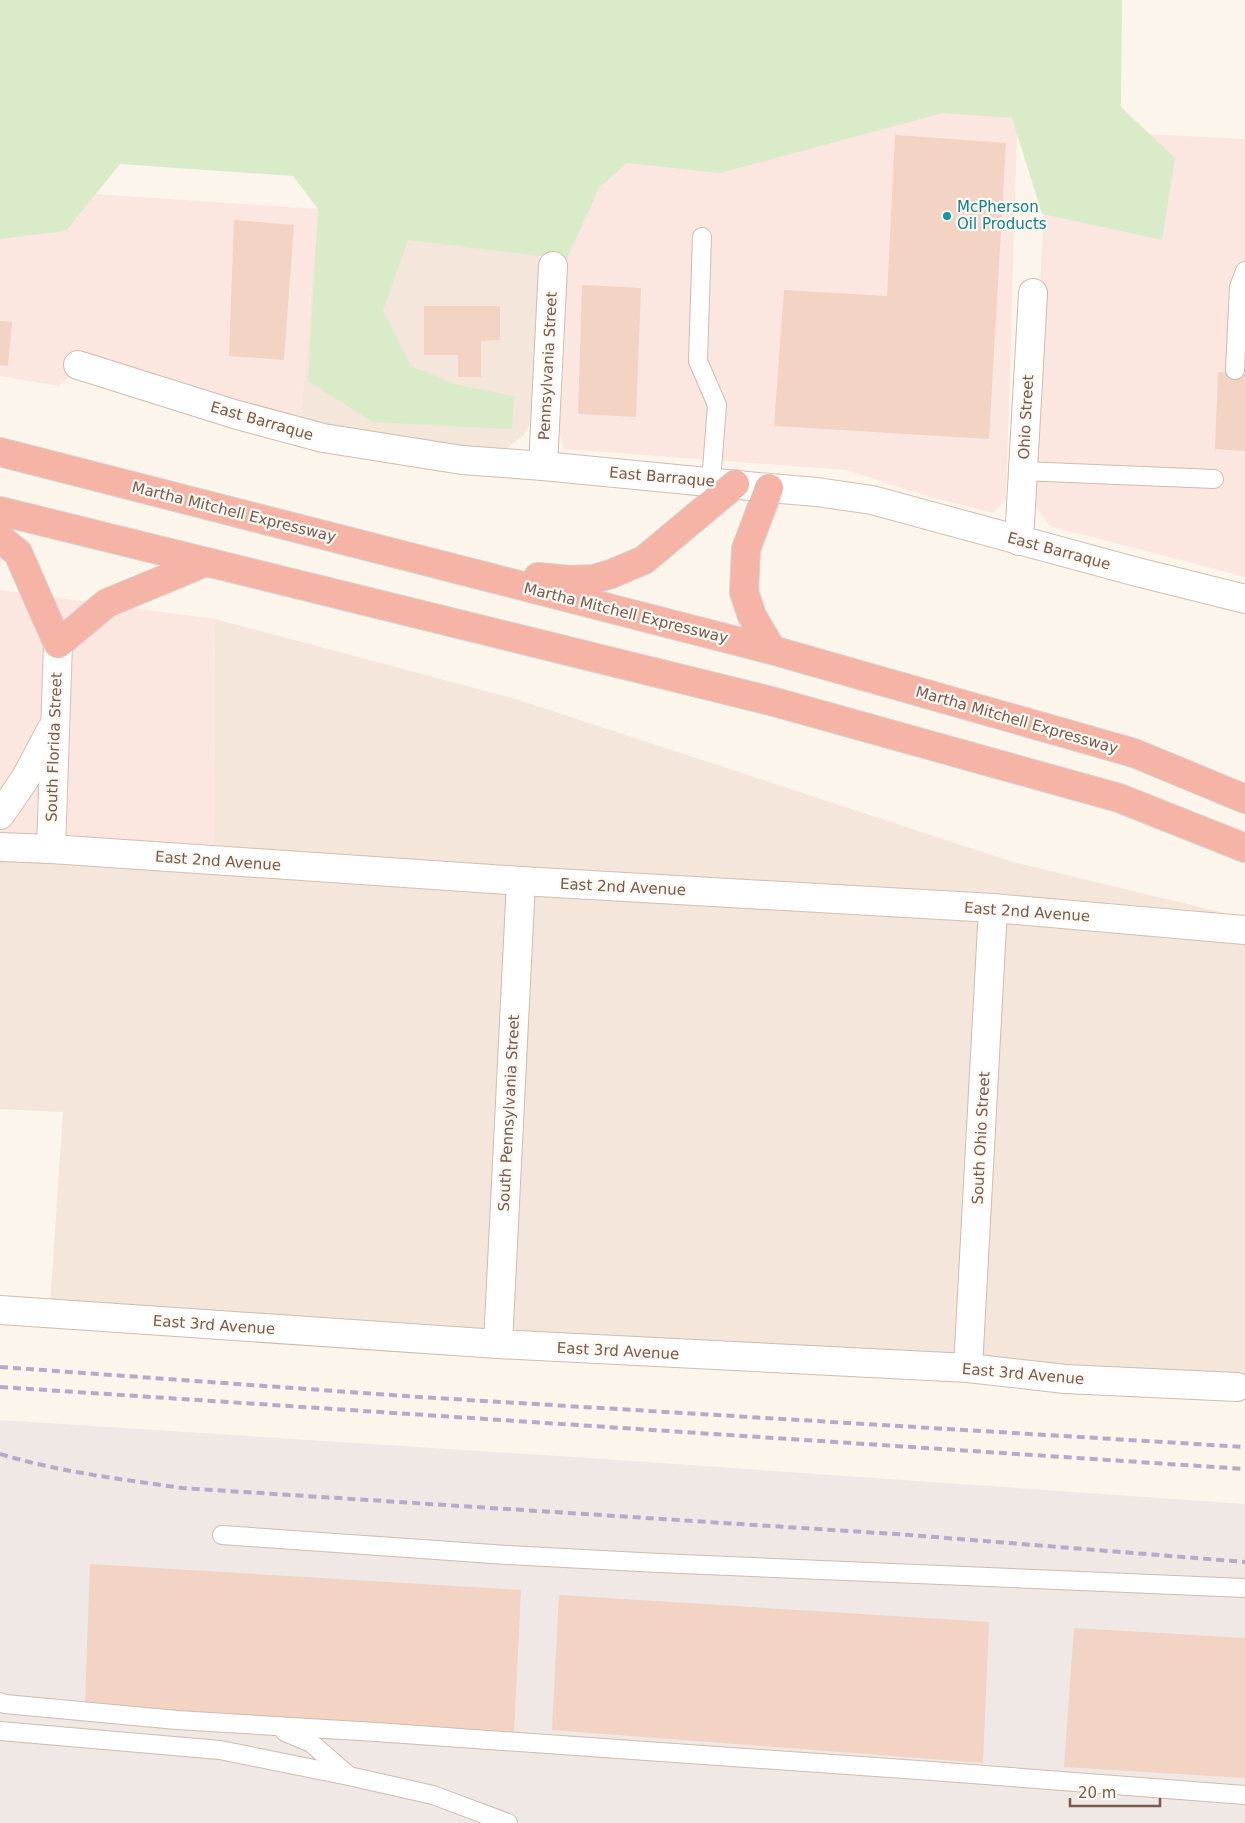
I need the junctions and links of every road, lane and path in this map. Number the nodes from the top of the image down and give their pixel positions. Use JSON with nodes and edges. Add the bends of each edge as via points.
{"nodes":[{"id":1,"x":702,"y":237,"type":"dead end"},
{"id":2,"x":553,"y":266,"type":"dead end"},
{"id":3,"x":1245,"y":271,"type":"edge"},
{"id":4,"x":1033,"y":293,"type":"dead end"},
{"id":5,"x":78,"y":365,"type":"dead end"},
{"id":6,"x":1235,"y":370,"type":"dead end"},
{"id":7,"x":0,"y":452,"type":"edge"},
{"id":8,"x":543,"y":466,"type":"junction"},
{"id":9,"x":1023,"y":471,"type":"junction"},
{"id":10,"x":1214,"y":479,"type":"dead end"},
{"id":11,"x":723,"y":483,"type":"junction"},
{"id":12,"x":769,"y":488,"type":"junction"},
{"id":13,"x":0,"y":511,"type":"edge"},
{"id":14,"x":0,"y":538,"type":"edge"},
{"id":15,"x":1019,"y":541,"type":"junction"},
{"id":16,"x":206,"y":562,"type":"junction"},
{"id":17,"x":464,"y":571,"type":"junction"},
{"id":18,"x":1245,"y":599,"type":"edge"},
{"id":19,"x":58,"y":644,"type":"junction"},
{"id":20,"x":772,"y":650,"type":"junction"},
{"id":21,"x":54,"y":724,"type":"junction"},
{"id":22,"x":1245,"y":799,"type":"edge"},
{"id":23,"x":0,"y":815,"type":"edge"},
{"id":24,"x":0,"y":847,"type":"edge"},
{"id":25,"x":1245,"y":848,"type":"edge"},
{"id":26,"x":51,"y":849,"type":"junction"},
{"id":27,"x":521,"y":881,"type":"junction"},
{"id":28,"x":994,"y":908,"type":"junction"},
{"id":29,"x":1245,"y":930,"type":"edge"},
{"id":30,"x":0,"y":1310,"type":"edge"},
{"id":31,"x":498,"y":1344,"type":"junction"},
{"id":32,"x":968,"y":1368,"type":"junction"},
{"id":33,"x":1237,"y":1387,"type":"dead end"},
{"id":34,"x":222,"y":1535,"type":"dead end"},
{"id":35,"x":1245,"y":1588,"type":"edge"},
{"id":36,"x":0,"y":1702,"type":"edge"},
{"id":37,"x":270,"y":1726,"type":"junction"},
{"id":38,"x":0,"y":1731,"type":"edge"},
{"id":39,"x":349,"y":1776,"type":"junction"},
{"id":40,"x":1245,"y":1795,"type":"edge"},
{"id":41,"x":508,"y":1823,"type":"edge"}],
"edges":[{"from":1,"to":11,"type":"lane","via":[[698,361],[717,404]]},
{"from":2,"to":8,"type":"street","name":"Pennsylvania Street"},
{"from":3,"to":6,"type":"lane","via":[[1239,287]]},
{"from":4,"to":9,"type":"street","name":"Ohio Street"},
{"from":5,"to":8,"type":"street","name":"East Barraque","via":[[323,438],[462,460]]},
{"from":7,"to":17,"type":"highway","name":"Martha Mitchell Expressway"},
{"from":8,"to":11,"type":"street","name":"East Barraque"},
{"from":9,"to":10,"type":"lane"},
{"from":9,"to":15,"type":"street","name":"Ohio Street"},
{"from":11,"to":12,"type":"street","name":"East Barraque"},
{"from":11,"to":17,"type":"highway","via":[[644,560],[611,574],[570,580]]},
{"from":12,"to":15,"type":"street","name":"East Barraque","via":[[872,500]]},
{"from":12,"to":20,"type":"highway","via":[[746,549],[744,592],[752,616]]},
{"from":13,"to":16,"type":"highway"},
{"from":14,"to":19,"type":"highway","via":[[18,553]]},
{"from":15,"to":18,"type":"street","name":"East Barraque"},
{"from":16,"to":19,"type":"highway","via":[[106,603]]},
{"from":16,"to":25,"type":"highway","via":[[771,701],[1119,798]]},
{"from":17,"to":20,"type":"highway","name":"Martha Mitchell Expressway"},
{"from":19,"to":21,"type":"street","name":"South Florida Street"},
{"from":20,"to":22,"type":"highway","name":"Martha Mitchell Expressway","via":[[1134,753]]},
{"from":21,"to":23,"type":"street","via":[[25,779]]},
{"from":21,"to":26,"type":"street","name":"South Florida Street"},
{"from":24,"to":26,"type":"street","name":"East 2nd Avenue"},
{"from":26,"to":27,"type":"street","name":"East 2nd Avenue"},
{"from":27,"to":28,"type":"street","name":"East 2nd Avenue"},
{"from":27,"to":31,"type":"street","name":"South Pennsylvania Street"},
{"from":28,"to":29,"type":"street","name":"East 2nd Avenue"},
{"from":28,"to":32,"type":"street","name":"South Ohio Street"},
{"from":30,"to":31,"type":"street","name":"East 3rd Avenue"},
{"from":31,"to":32,"type":"street","name":"East 3rd Avenue"},
{"from":32,"to":33,"type":"street","name":"East 3rd Avenue","via":[[1066,1379]]},
{"from":34,"to":35,"type":"lane","via":[[659,1563]]},
{"from":36,"to":37,"type":"lane"},
{"from":37,"to":39,"type":"lane","via":[[311,1742]]},
{"from":37,"to":40,"type":"lane"},
{"from":38,"to":39,"type":"lane","via":[[220,1750]]},
{"from":39,"to":41,"type":"lane","via":[[433,1795]]}]}
